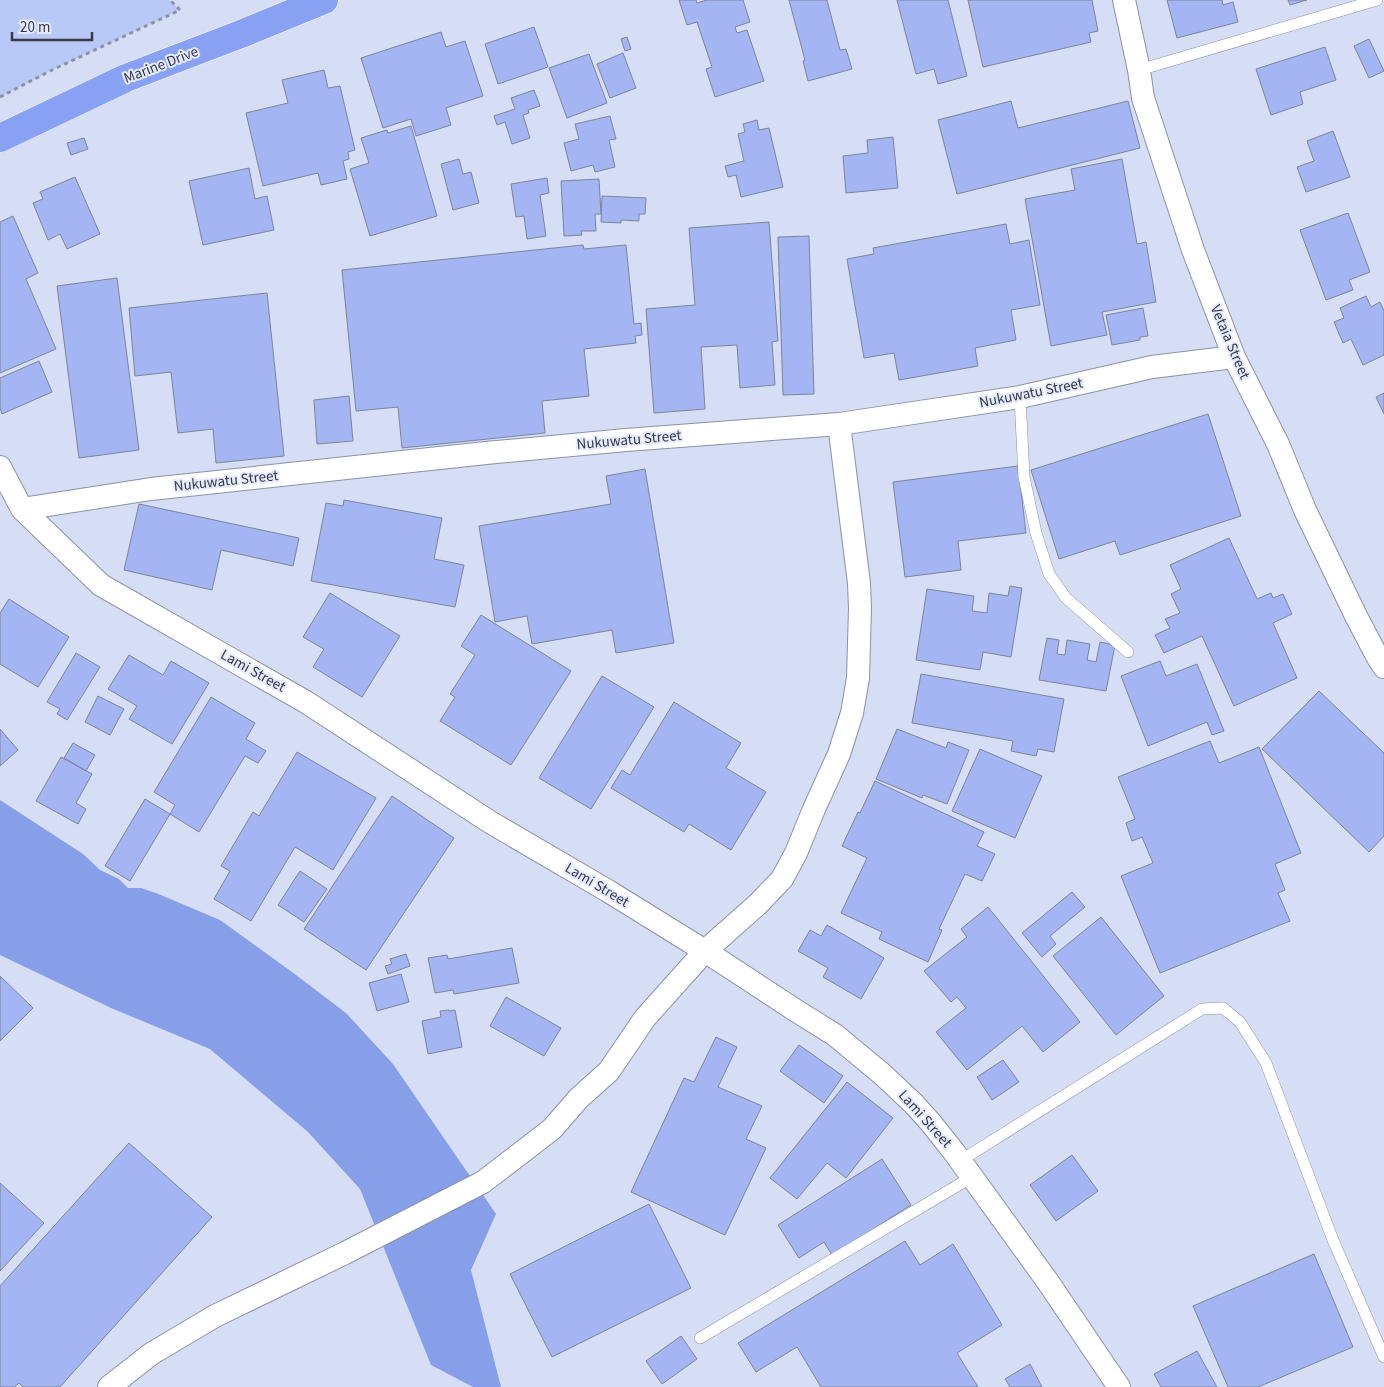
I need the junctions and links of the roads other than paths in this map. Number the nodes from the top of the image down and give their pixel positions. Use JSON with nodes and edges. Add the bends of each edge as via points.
{"nodes":[{"id":1,"x":324,"y":0,"type":"edge"},
{"id":2,"x":1124,"y":0,"type":"edge"},
{"id":3,"x":1377,"y":0,"type":"edge"},
{"id":4,"x":1139,"y":70,"type":"junction"},
{"id":5,"x":0,"y":138,"type":"edge"},
{"id":6,"x":1234,"y":357,"type":"junction"},
{"id":7,"x":1020,"y":397,"type":"junction"},
{"id":8,"x":839,"y":424,"type":"junction"},
{"id":9,"x":0,"y":467,"type":"edge"},
{"id":10,"x":22,"y":509,"type":"junction"},
{"id":11,"x":1128,"y":652,"type":"dead end"},
{"id":12,"x":1384,"y":667,"type":"edge"},
{"id":13,"x":705,"y":951,"type":"junction"},
{"id":14,"x":966,"y":1169,"type":"junction"},
{"id":15,"x":700,"y":1338,"type":"dead end"},
{"id":16,"x":1384,"y":1357,"type":"edge"},
{"id":17,"x":109,"y":1387,"type":"edge"},
{"id":18,"x":1119,"y":1387,"type":"edge"}],
"edges":[{"from":1,"to":5,"type":"highway","name":"Marine Drive","via":[[126,78]]},
{"from":2,"to":4,"type":"street","name":"Vetaia Street"},
{"from":3,"to":4,"type":"lane"},
{"from":4,"to":6,"type":"street","name":"Vetaia Street","via":[[1143,98],[1193,250]]},
{"from":6,"to":7,"type":"street","name":"Nukuwatu Street","via":[[1152,367]]},
{"from":6,"to":12,"type":"street","name":"Vetaia Street","via":[[1278,444],[1305,510],[1356,616]]},
{"from":7,"to":8,"type":"street","name":"Nukuwatu Street"},
{"from":7,"to":11,"type":"lane","via":[[1024,477],[1049,574],[1066,598]]},
{"from":8,"to":10,"type":"street","name":"Nukuwatu Street","via":[[467,456],[151,489]]},
{"from":8,"to":13,"type":"street","via":[[859,583],[858,678],[852,713],[839,754],[782,879]]},
{"from":9,"to":10,"type":"street","name":"Lami Street"},
{"from":10,"to":13,"type":"street","name":"Lami Street","via":[[101,586],[306,702],[490,822]]},
{"from":13,"to":14,"type":"street","name":"Lami Street","via":[[835,1035],[882,1074],[931,1123]]},
{"from":13,"to":17,"type":"street","via":[[645,1018],[610,1071],[579,1098],[552,1129],[483,1182],[215,1316],[151,1354]]},
{"from":14,"to":15,"type":"lane"},
{"from":14,"to":16,"type":"lane","via":[[1202,1009],[1223,1008],[1240,1022],[1266,1063],[1333,1240]]},
{"from":14,"to":18,"type":"street","name":"Lami Street"}]}
